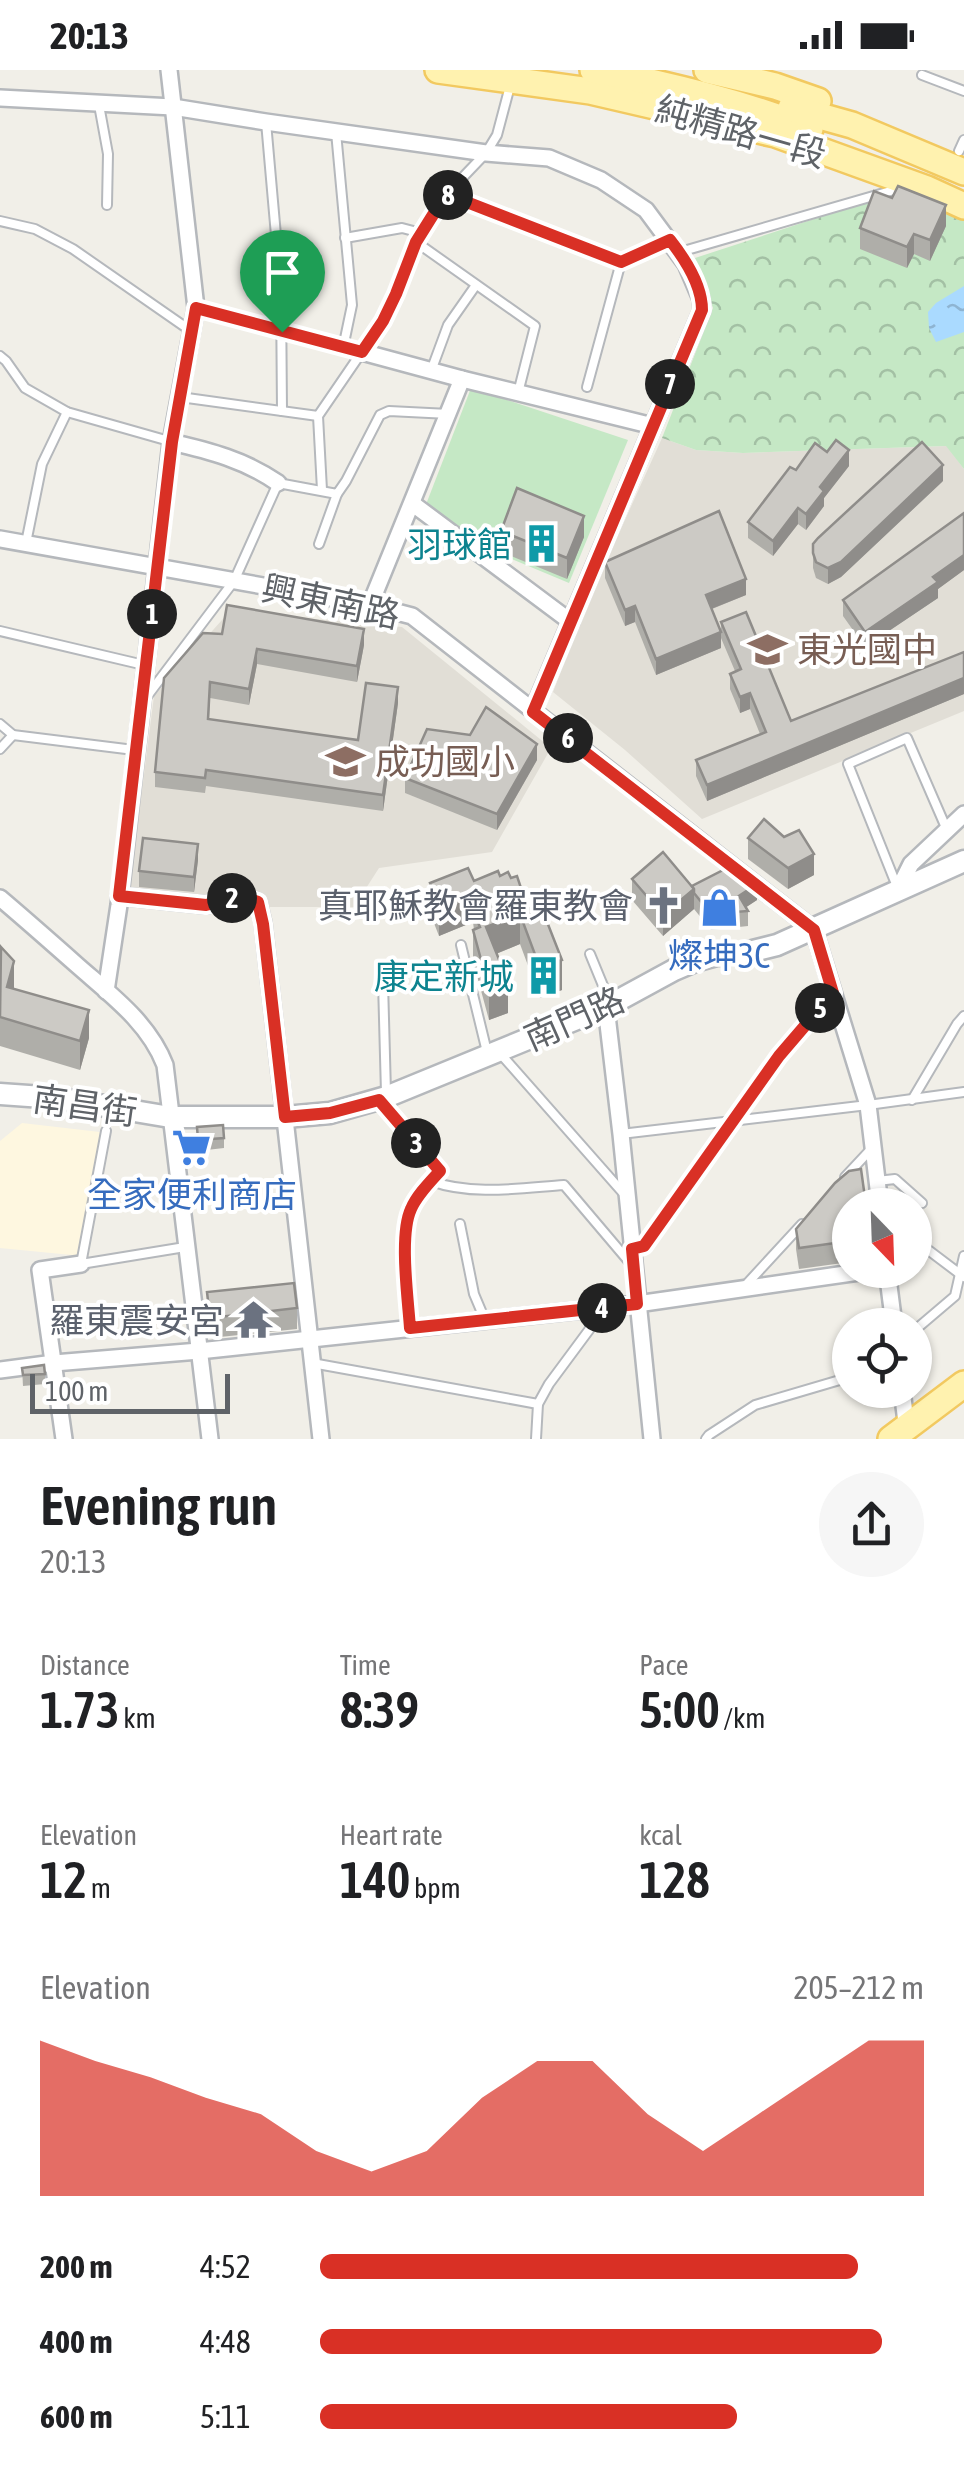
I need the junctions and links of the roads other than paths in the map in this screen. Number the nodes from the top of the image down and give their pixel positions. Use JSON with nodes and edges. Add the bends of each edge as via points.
{"nodes":[{"id":1,"x":169,"y":70,"type":"edge"},
{"id":2,"x":438,"y":70,"type":"edge"},
{"id":3,"x":593,"y":70,"type":"edge"},
{"id":4,"x":654,"y":70,"type":"edge"},
{"id":5,"x":707,"y":70,"type":"edge"},
{"id":6,"x":513,"y":75,"type":"edge"},
{"id":7,"x":922,"y":75,"type":"dead end"},
{"id":8,"x":964,"y":90,"type":"edge"},
{"id":9,"x":0,"y":98,"type":"edge"},
{"id":10,"x":99,"y":105,"type":"junction"},
{"id":11,"x":173,"y":107,"type":"junction"},
{"id":12,"x":266,"y":122,"type":"junction"},
{"id":13,"x":336,"y":132,"type":"junction"},
{"id":14,"x":486,"y":153,"type":"junction"},
{"id":15,"x":963,"y":154,"type":"edge"},
{"id":16,"x":913,"y":184,"type":"junction"},
{"id":17,"x":964,"y":188,"type":"edge"},
{"id":18,"x":446,"y":194,"type":"junction"},
{"id":19,"x":108,"y":204,"type":"dead end"},
{"id":20,"x":964,"y":206,"type":"edge"},
{"id":21,"x":0,"y":221,"type":"edge"},
{"id":22,"x":344,"y":238,"type":"junction"},
{"id":23,"x":418,"y":238,"type":"junction"},
{"id":24,"x":675,"y":246,"type":"junction"},
{"id":25,"x":621,"y":262,"type":"junction"},
{"id":26,"x":476,"y":285,"type":"junction"},
{"id":27,"x":196,"y":308,"type":"junction"},
{"id":28,"x":191,"y":331,"type":"junction"},
{"id":29,"x":282,"y":332,"type":"junction"},
{"id":30,"x":343,"y":348,"type":"junction"},
{"id":31,"x":362,"y":352,"type":"junction"},
{"id":32,"x":0,"y":356,"type":"edge"},
{"id":33,"x":431,"y":371,"type":"junction"},
{"id":34,"x":462,"y":379,"type":"junction"},
{"id":35,"x":587,"y":386,"type":"dead end"},
{"id":36,"x":518,"y":393,"type":"junction"},
{"id":37,"x":180,"y":397,"type":"junction"},
{"id":38,"x":282,"y":411,"type":"junction"},
{"id":39,"x":67,"y":412,"type":"junction"},
{"id":40,"x":449,"y":414,"type":"junction"},
{"id":41,"x":318,"y":416,"type":"junction"},
{"id":42,"x":653,"y":426,"type":"junction"},
{"id":43,"x":172,"y":442,"type":"junction"},
{"id":44,"x":278,"y":483,"type":"junction"},
{"id":45,"x":322,"y":490,"type":"junction"},
{"id":46,"x":337,"y":494,"type":"junction"},
{"id":47,"x":413,"y":504,"type":"junction"},
{"id":48,"x":0,"y":539,"type":"edge"},
{"id":49,"x":26,"y":543,"type":"junction"},
{"id":50,"x":319,"y":544,"type":"dead end"},
{"id":51,"x":159,"y":566,"type":"junction"},
{"id":52,"x":234,"y":581,"type":"junction"},
{"id":53,"x":370,"y":605,"type":"junction"},
{"id":54,"x":572,"y":622,"type":"junction"},
{"id":55,"x":0,"y":630,"type":"edge"},
{"id":56,"x":144,"y":666,"type":"junction"},
{"id":57,"x":140,"y":705,"type":"junction"},
{"id":58,"x":533,"y":712,"type":"junction"},
{"id":59,"x":0,"y":724,"type":"edge"},
{"id":60,"x":13,"y":736,"type":"junction"},
{"id":61,"x":0,"y":749,"type":"edge"},
{"id":62,"x":134,"y":750,"type":"junction"},
{"id":63,"x":964,"y":814,"type":"edge"},
{"id":64,"x":947,"y":830,"type":"junction"},
{"id":65,"x":964,"y":860,"type":"edge"},
{"id":66,"x":898,"y":890,"type":"junction"},
{"id":67,"x":119,"y":896,"type":"junction"},
{"id":68,"x":0,"y":898,"type":"edge"},
{"id":69,"x":814,"y":930,"type":"junction"},
{"id":70,"x":461,"y":944,"type":"dead end"},
{"id":71,"x":590,"y":954,"type":"dead end"},
{"id":72,"x":382,"y":982,"type":"dead end"},
{"id":73,"x":106,"y":991,"type":"junction"},
{"id":74,"x":833,"y":993,"type":"junction"},
{"id":75,"x":606,"y":1007,"type":"junction"},
{"id":76,"x":964,"y":1016,"type":"edge"},
{"id":77,"x":493,"y":1053,"type":"junction"},
{"id":78,"x":964,"y":1092,"type":"edge"},
{"id":79,"x":0,"y":1094,"type":"edge"},
{"id":80,"x":383,"y":1098,"type":"junction"},
{"id":81,"x":912,"y":1100,"type":"junction"},
{"id":82,"x":868,"y":1105,"type":"junction"},
{"id":83,"x":170,"y":1117,"type":"junction"},
{"id":84,"x":285,"y":1117,"type":"junction"},
{"id":85,"x":732,"y":1121,"type":"junction"},
{"id":86,"x":106,"y":1131,"type":"dead end"},
{"id":87,"x":621,"y":1134,"type":"junction"},
{"id":88,"x":873,"y":1147,"type":"junction"},
{"id":89,"x":431,"y":1181,"type":"junction"},
{"id":90,"x":877,"y":1181,"type":"junction"},
{"id":91,"x":836,"y":1188,"type":"edge"},
{"id":92,"x":878,"y":1188,"type":"edge"},
{"id":93,"x":906,"y":1188,"type":"edge"},
{"id":94,"x":628,"y":1199,"type":"junction"},
{"id":95,"x":807,"y":1218,"type":"edge"},
{"id":96,"x":460,"y":1224,"type":"dead end"},
{"id":97,"x":185,"y":1247,"type":"junction"},
{"id":98,"x":932,"y":1253,"type":"edge"},
{"id":99,"x":964,"y":1256,"type":"edge"},
{"id":100,"x":632,"y":1257,"type":"junction"},
{"id":101,"x":81,"y":1264,"type":"junction"},
{"id":102,"x":961,"y":1275,"type":"edge"},
{"id":103,"x":832,"y":1276,"type":"edge"},
{"id":104,"x":742,"y":1289,"type":"junction"},
{"id":105,"x":637,"y":1304,"type":"junction"},
{"id":106,"x":599,"y":1308,"type":"junction"},
{"id":107,"x":932,"y":1315,"type":"edge"},
{"id":108,"x":485,"y":1320,"type":"junction"},
{"id":109,"x":410,"y":1328,"type":"junction"},
{"id":110,"x":308,"y":1338,"type":"junction"},
{"id":111,"x":198,"y":1351,"type":"junction"},
{"id":112,"x":54,"y":1363,"type":"junction"},
{"id":113,"x":312,"y":1363,"type":"junction"},
{"id":114,"x":0,"y":1370,"type":"edge"},
{"id":115,"x":832,"y":1382,"type":"edge"},
{"id":116,"x":964,"y":1384,"type":"edge"},
{"id":117,"x":538,"y":1404,"type":"junction"},
{"id":118,"x":902,"y":1408,"type":"edge"},
{"id":119,"x":902,"y":1435,"type":"edge"},
{"id":120,"x":64,"y":1439,"type":"edge"},
{"id":121,"x":210,"y":1439,"type":"edge"},
{"id":122,"x":322,"y":1439,"type":"edge"},
{"id":123,"x":536,"y":1439,"type":"edge"},
{"id":124,"x":652,"y":1439,"type":"edge"},
{"id":125,"x":706,"y":1439,"type":"edge"}],
"edges":[{"from":1,"to":11,"type":"street"},
{"from":2,"to":6,"type":"main road","name":"純精路一段"},
{"from":3,"to":17,"type":"main road","name":"純精路一段","via":[[778,116]]},
{"from":4,"to":15,"type":"main road","name":"純精路一段"},
{"from":5,"to":15,"type":"main road","name":"純精路一段","via":[[775,86]]},
{"from":6,"to":14,"type":"lane"},
{"from":6,"to":16,"type":"main road","name":"純精路一段","via":[[775,134]]},
{"from":7,"to":8,"type":"lane"},
{"from":9,"to":10,"type":"street"},
{"from":10,"to":11,"type":"street"},
{"from":10,"to":19,"type":"lane"},
{"from":11,"to":12,"type":"street"},
{"from":11,"to":27,"type":"street"},
{"from":12,"to":13,"type":"street"},
{"from":12,"to":29,"type":"lane"},
{"from":13,"to":14,"type":"street"},
{"from":13,"to":22,"type":"lane"},
{"from":14,"to":18,"type":"lane"},
{"from":14,"to":24,"type":"street","via":[[549,158],[602,180],[646,210]]},
{"from":16,"to":20,"type":"main road","name":"純精路一段"},
{"from":16,"to":24,"type":"lane"},
{"from":18,"to":23,"type":"lane"},
{"from":18,"to":25,"type":"lane"},
{"from":21,"to":28,"type":"lane","via":[[35,229],[73,249]]},
{"from":22,"to":23,"type":"lane","via":[[402,228]]},
{"from":22,"to":30,"type":"lane","via":[[352,304]]},
{"from":23,"to":26,"type":"lane"},
{"from":23,"to":31,"type":"lane","via":[[383,321]]},
{"from":24,"to":25,"type":"lane"},
{"from":24,"to":42,"type":"street","via":[[702,310]]},
{"from":25,"to":35,"type":"lane"},
{"from":26,"to":33,"type":"lane","via":[[448,325]]},
{"from":26,"to":36,"type":"lane","via":[[535,326]]},
{"from":27,"to":28,"type":"street"},
{"from":27,"to":29,"type":"lane"},
{"from":28,"to":37,"type":"street"},
{"from":29,"to":30,"type":"lane"},
{"from":29,"to":38,"type":"lane"},
{"from":30,"to":31,"type":"lane"},
{"from":31,"to":33,"type":"street"},
{"from":31,"to":41,"type":"lane"},
{"from":32,"to":39,"type":"lane","via":[[25,388]]},
{"from":33,"to":34,"type":"street"},
{"from":34,"to":36,"type":"street"},
{"from":34,"to":40,"type":"street"},
{"from":36,"to":42,"type":"street"},
{"from":37,"to":38,"type":"lane"},
{"from":37,"to":43,"type":"street"},
{"from":38,"to":41,"type":"lane"},
{"from":39,"to":43,"type":"lane"},
{"from":39,"to":49,"type":"lane","via":[[42,464]]},
{"from":40,"to":46,"type":"lane","via":[[380,415]]},
{"from":40,"to":47,"type":"street"},
{"from":41,"to":45,"type":"lane"},
{"from":42,"to":54,"type":"street"},
{"from":43,"to":44,"type":"street","via":[[226,456]]},
{"from":43,"to":51,"type":"street"},
{"from":44,"to":45,"type":"lane"},
{"from":44,"to":52,"type":"lane"},
{"from":45,"to":46,"type":"lane"},
{"from":46,"to":50,"type":"lane"},
{"from":47,"to":53,"type":"street"},
{"from":47,"to":54,"type":"street"},
{"from":48,"to":49,"type":"street","name":"興東南路"},
{"from":49,"to":51,"type":"street","name":"興東南路"},
{"from":51,"to":52,"type":"street","name":"興東南路"},
{"from":51,"to":56,"type":"street"},
{"from":52,"to":53,"type":"street","name":"興東南路"},
{"from":52,"to":57,"type":"lane"},
{"from":53,"to":58,"type":"street","name":"興東南路","via":[[412,616]]},
{"from":54,"to":58,"type":"street"},
{"from":55,"to":56,"type":"lane"},
{"from":56,"to":57,"type":"street"},
{"from":57,"to":62,"type":"street"},
{"from":58,"to":69,"type":"street","name":"興東南路"},
{"from":59,"to":60,"type":"lane"},
{"from":60,"to":61,"type":"lane"},
{"from":60,"to":62,"type":"lane"},
{"from":62,"to":67,"type":"street"},
{"from":63,"to":64,"type":"street"},
{"from":64,"to":66,"type":"street","via":[[911,864]]},
{"from":64,"to":66,"type":"lane","via":[[907,738],[848,764]]},
{"from":65,"to":66,"type":"street","name":"南門路"},
{"from":66,"to":69,"type":"street","name":"南門路"},
{"from":67,"to":73,"type":"street"},
{"from":67,"to":84,"type":"street","via":[[206,905],[241,896],[258,902]]},
{"from":68,"to":73,"type":"street"},
{"from":69,"to":74,"type":"street"},
{"from":69,"to":75,"type":"street","name":"南門路","via":[[777,945],[695,961]]},
{"from":70,"to":77,"type":"lane"},
{"from":71,"to":75,"type":"lane"},
{"from":72,"to":80,"type":"lane"},
{"from":73,"to":83,"type":"street","via":[[159,1048]]},
{"from":74,"to":82,"type":"street"},
{"from":74,"to":85,"type":"lane"},
{"from":75,"to":77,"type":"street","name":"南門路"},
{"from":75,"to":87,"type":"street"},
{"from":76,"to":81,"type":"lane"},
{"from":77,"to":80,"type":"street","name":"南門路"},
{"from":77,"to":94,"type":"lane"},
{"from":78,"to":81,"type":"lane"},
{"from":79,"to":83,"type":"street","name":"南昌街"},
{"from":80,"to":84,"type":"street","name":"南門路"},
{"from":80,"to":89,"type":"lane","via":[[440,1171]]},
{"from":81,"to":82,"type":"lane"},
{"from":82,"to":85,"type":"lane"},
{"from":82,"to":88,"type":"street"},
{"from":83,"to":84,"type":"street","name":"南門路"},
{"from":83,"to":97,"type":"street"},
{"from":84,"to":110,"type":"street"},
{"from":85,"to":87,"type":"lane"},
{"from":85,"to":100,"type":"lane"},
{"from":86,"to":101,"type":"lane"},
{"from":87,"to":94,"type":"street"},
{"from":88,"to":90,"type":"street"},
{"from":88,"to":91,"type":"lane"},
{"from":89,"to":100,"type":"lane","via":[[448,1188],[564,1185]]},
{"from":89,"to":109,"type":"lane","via":[[407,1218]]},
{"from":90,"to":92,"type":"street"},
{"from":90,"to":93,"type":"lane","via":[[895,1179]]},
{"from":94,"to":100,"type":"street"},
{"from":95,"to":104,"type":"lane"},
{"from":96,"to":108,"type":"lane"},
{"from":97,"to":101,"type":"lane"},
{"from":97,"to":111,"type":"street"},
{"from":98,"to":102,"type":"lane"},
{"from":99,"to":102,"type":"lane"},
{"from":100,"to":105,"type":"street"},
{"from":101,"to":112,"type":"street","via":[[40,1270]]},
{"from":102,"to":107,"type":"lane","via":[[954,1296]]},
{"from":103,"to":104,"type":"street"},
{"from":104,"to":105,"type":"street"},
{"from":105,"to":106,"type":"street"},
{"from":105,"to":124,"type":"street"},
{"from":106,"to":108,"type":"street"},
{"from":106,"to":117,"type":"lane"},
{"from":108,"to":109,"type":"street"},
{"from":109,"to":110,"type":"street"},
{"from":110,"to":111,"type":"street"},
{"from":110,"to":113,"type":"street"},
{"from":111,"to":112,"type":"street"},
{"from":111,"to":121,"type":"street"},
{"from":112,"to":114,"type":"street"},
{"from":112,"to":120,"type":"street"},
{"from":113,"to":117,"type":"lane"},
{"from":113,"to":122,"type":"street"},
{"from":115,"to":125,"type":"lane","via":[[755,1405]]},
{"from":116,"to":119,"type":"main road"},
{"from":117,"to":123,"type":"lane"},
{"from":118,"to":119,"type":"street"}]}
